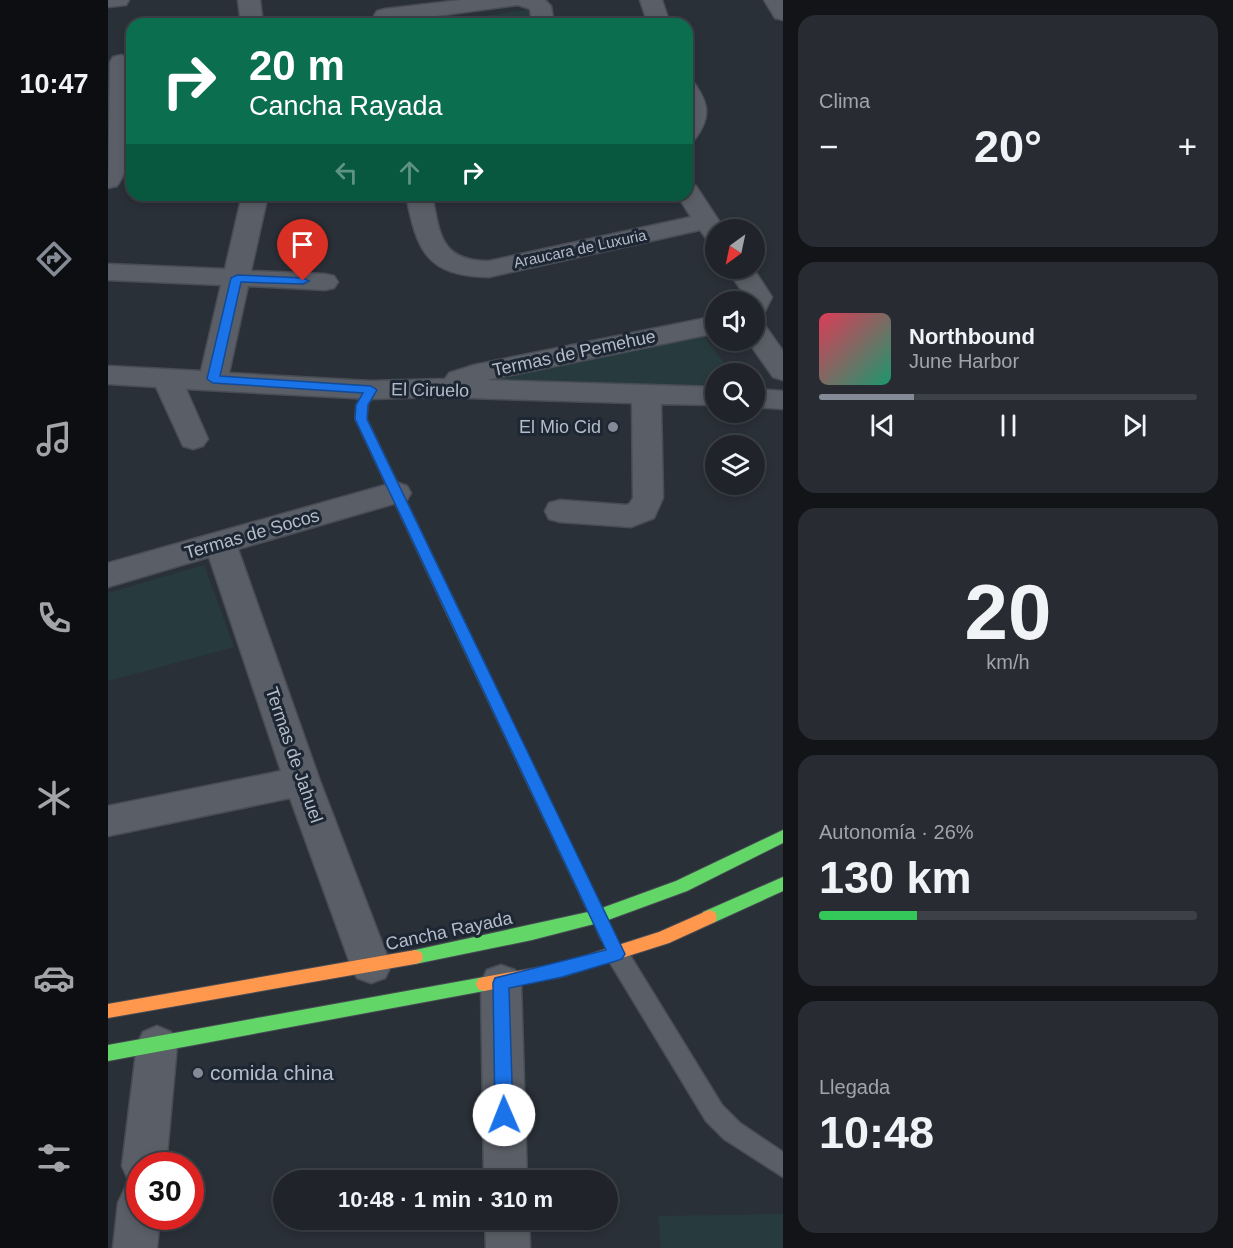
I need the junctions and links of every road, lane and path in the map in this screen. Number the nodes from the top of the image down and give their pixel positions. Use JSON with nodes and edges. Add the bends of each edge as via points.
{"nodes":[{"id":1,"x":108,"y":0,"type":"edge"},
{"id":2,"x":118,"y":0,"type":"edge"},
{"id":3,"x":249,"y":0,"type":"edge"},
{"id":4,"x":512,"y":0,"type":"edge"},
{"id":5,"x":524,"y":0,"type":"edge"},
{"id":6,"x":651,"y":0,"type":"edge"},
{"id":7,"x":775,"y":0,"type":"edge"},
{"id":8,"x":531,"y":1,"type":"edge"},
{"id":9,"x":385,"y":13,"type":"edge"},
{"id":10,"x":783,"y":13,"type":"edge"},
{"id":11,"x":251,"y":18,"type":"edge"},
{"id":12,"x":542,"y":18,"type":"edge"},
{"id":13,"x":657,"y":18,"type":"edge"},
{"id":14,"x":120,"y":62,"type":"edge"},
{"id":15,"x":693,"y":102,"type":"edge"},
{"id":16,"x":693,"y":125,"type":"edge"},
{"id":17,"x":108,"y":181,"type":"edge"},
{"id":18,"x":254,"y":201,"type":"edge"},
{"id":19,"x":425,"y":201,"type":"edge"},
{"id":20,"x":693,"y":201,"type":"edge"},
{"id":21,"x":705,"y":219,"type":"edge"},
{"id":22,"x":705,"y":229,"type":"edge"},
{"id":23,"x":108,"y":272,"type":"edge"},
{"id":24,"x":237,"y":278,"type":"junction"},
{"id":25,"x":325,"y":282,"type":"dead end"},
{"id":26,"x":705,"y":326,"type":"edge"},
{"id":27,"x":765,"y":346,"type":"edge"},
{"id":28,"x":783,"y":371,"type":"edge"},
{"id":29,"x":108,"y":375,"type":"edge"},
{"id":30,"x":167,"y":378,"type":"junction"},
{"id":31,"x":213,"y":379,"type":"junction"},
{"id":32,"x":433,"y":388,"type":"junction"},
{"id":33,"x":371,"y":390,"type":"junction"},
{"id":34,"x":646,"y":393,"type":"junction"},
{"id":35,"x":705,"y":396,"type":"edge"},
{"id":36,"x":765,"y":399,"type":"edge"},
{"id":37,"x":783,"y":400,"type":"edge"},
{"id":38,"x":193,"y":439,"type":"dead end"},
{"id":39,"x":396,"y":493,"type":"junction"},
{"id":40,"x":560,"y":511,"type":"dead end"},
{"id":41,"x":220,"y":542,"type":"junction"},
{"id":42,"x":108,"y":575,"type":"edge"},
{"id":43,"x":302,"y":781,"type":"junction"},
{"id":44,"x":108,"y":822,"type":"edge"},
{"id":45,"x":783,"y":837,"type":"edge"},
{"id":46,"x":783,"y":884,"type":"edge"},
{"id":47,"x":598,"y":915,"type":"junction"},
{"id":48,"x":616,"y":954,"type":"junction"},
{"id":49,"x":371,"y":966,"type":"junction"},
{"id":50,"x":501,"y":983,"type":"junction"},
{"id":51,"x":108,"y":1011,"type":"edge"},
{"id":52,"x":157,"y":1045,"type":"junction"},
{"id":53,"x":108,"y":1053,"type":"edge"},
{"id":54,"x":146,"y":1152,"type":"edge"},
{"id":55,"x":783,"y":1166,"type":"edge"},
{"id":56,"x":506,"y":1170,"type":"edge"},
{"id":57,"x":137,"y":1230,"type":"edge"},
{"id":58,"x":507,"y":1230,"type":"edge"},
{"id":59,"x":135,"y":1248,"type":"edge"},
{"id":60,"x":508,"y":1248,"type":"edge"}],
"edges":[{"from":1,"to":2,"type":"street"},
{"from":3,"to":11,"type":"street"},
{"from":4,"to":9,"type":"street"},
{"from":5,"to":8,"type":"street"},
{"from":6,"to":13,"type":"street"},
{"from":7,"to":10,"type":"street"},
{"from":8,"to":12,"type":"street","via":[[540,6]]},
{"from":14,"to":17,"type":"street","via":[[121,146]]},
{"from":15,"to":16,"type":"street","via":[[697,111]]},
{"from":18,"to":24,"type":"street"},
{"from":19,"to":22,"type":"street","name":"Araucara de Luxuria","via":[[425,228],[438,254],[470,270]]},
{"from":20,"to":21,"type":"street"},
{"from":23,"to":24,"type":"street"},
{"from":24,"to":25,"type":"street"},
{"from":24,"to":31,"type":"street"},
{"from":26,"to":32,"type":"street","name":"Termas de Pemehue","via":[[474,374]]},
{"from":27,"to":28,"type":"street"},
{"from":29,"to":30,"type":"street","name":"El Ciruelo"},
{"from":30,"to":31,"type":"street","name":"El Ciruelo"},
{"from":30,"to":38,"type":"street"},
{"from":31,"to":33,"type":"street","name":"El Ciruelo"},
{"from":32,"to":33,"type":"street","name":"El Ciruelo"},
{"from":32,"to":34,"type":"street","name":"El Ciruelo"},
{"from":33,"to":39,"type":"street","via":[[362,405],[361,419]]},
{"from":34,"to":35,"type":"street","name":"El Ciruelo"},
{"from":34,"to":40,"type":"street","via":[[648,498],[643,510],[631,516]]},
{"from":36,"to":37,"type":"street"},
{"from":39,"to":41,"type":"street","name":"Termas de Socos"},
{"from":39,"to":47,"type":"street"},
{"from":41,"to":42,"type":"street","name":"Termas de Socos"},
{"from":41,"to":43,"type":"street","name":"Termas de Jahuel"},
{"from":43,"to":44,"type":"street"},
{"from":43,"to":49,"type":"street","name":"Termas de Jahuel"},
{"from":45,"to":47,"type":"street","name":"Cancha Rayada","via":[[689,883]]},
{"from":46,"to":48,"type":"street","via":[[663,938]]},
{"from":47,"to":48,"type":"street"},
{"from":47,"to":49,"type":"street","name":"Cancha Rayada"},
{"from":48,"to":50,"type":"street"},
{"from":48,"to":55,"type":"lane","via":[[714,1113],[732,1131]]},
{"from":49,"to":51,"type":"street","name":"Cancha Rayada"},
{"from":50,"to":52,"type":"street"},
{"from":50,"to":56,"type":"street"},
{"from":52,"to":53,"type":"street"},
{"from":52,"to":54,"type":"street"},
{"from":57,"to":59,"type":"street"},
{"from":58,"to":60,"type":"street"}]}
